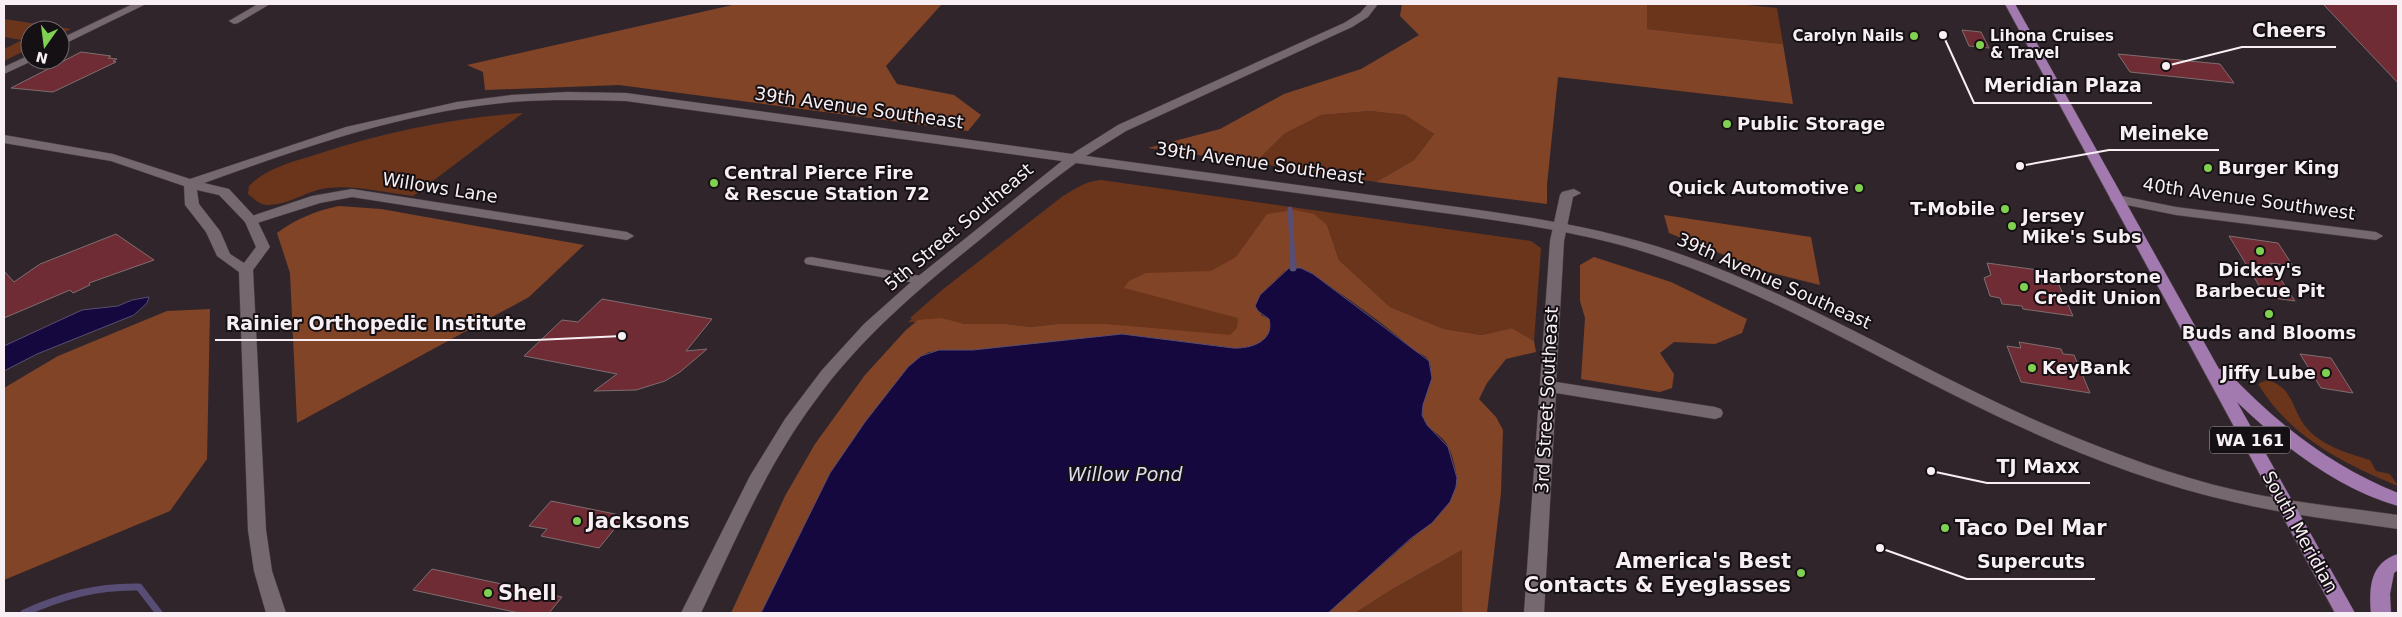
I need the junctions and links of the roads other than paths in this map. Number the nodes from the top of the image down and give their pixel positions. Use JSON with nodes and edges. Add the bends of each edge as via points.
{"nodes":[{"id":1,"x":141,"y":4,"type":"edge"},
{"id":2,"x":265,"y":4,"type":"edge"},
{"id":3,"x":1374,"y":4,"type":"edge"},
{"id":4,"x":2010,"y":4,"type":"edge"},
{"id":5,"x":234,"y":21,"type":"dead end"},
{"id":6,"x":70,"y":38,"type":"edge"},
{"id":7,"x":20,"y":63,"type":"edge"},
{"id":8,"x":4,"y":71,"type":"edge"},
{"id":9,"x":4,"y":139,"type":"edge"},
{"id":10,"x":1073,"y":158,"type":"junction"},
{"id":11,"x":190,"y":184,"type":"junction"},
{"id":12,"x":1574,"y":193,"type":"dead end"},
{"id":13,"x":2117,"y":199,"type":"junction"},
{"id":14,"x":251,"y":222,"type":"junction"},
{"id":15,"x":1560,"y":226,"type":"junction"},
{"id":16,"x":627,"y":236,"type":"dead end"},
{"id":17,"x":2376,"y":236,"type":"dead end"},
{"id":18,"x":811,"y":261,"type":"dead end"},
{"id":19,"x":246,"y":270,"type":"junction"},
{"id":20,"x":921,"y":280,"type":"junction"},
{"id":21,"x":2202,"y":354,"type":"junction"},
{"id":22,"x":1548,"y":386,"type":"junction"},
{"id":23,"x":1715,"y":413,"type":"dead end"},
{"id":24,"x":2398,"y":500,"type":"edge"},
{"id":25,"x":2286,"y":506,"type":"junction"},
{"id":26,"x":2398,"y":522,"type":"edge"},
{"id":27,"x":2398,"y":560,"type":"edge"},
{"id":28,"x":276,"y":613,"type":"edge"},
{"id":29,"x":692,"y":613,"type":"edge"},
{"id":30,"x":1534,"y":613,"type":"edge"},
{"id":31,"x":2345,"y":613,"type":"edge"},
{"id":32,"x":2381,"y":613,"type":"edge"}],
"edges":[{"from":1,"to":6,"type":"main road"},
{"from":2,"to":5,"type":"main road"},
{"from":3,"to":10,"type":"main road","name":"5th Street Southeast","via":[[1348,25],[1122,128]]},
{"from":4,"to":13,"type":"main road","name":"South Meridian","number":"WA 161"},
{"from":7,"to":8,"type":"main road"},
{"from":9,"to":11,"type":"main road","via":[[113,158]]},
{"from":10,"to":11,"type":"main road","name":"39th Avenue Southeast","via":[[626,97],[550,95],[458,104],[385,119]]},
{"from":10,"to":15,"type":"main road","name":"39th Avenue Southeast"},
{"from":10,"to":20,"type":"main road","name":"5th Street Southeast"},
{"from":11,"to":14,"type":"main road","via":[[224,192]]},
{"from":11,"to":19,"type":"main road","via":[[192,205],[213,231],[224,256]]},
{"from":12,"to":15,"type":"main road","name":"3rd Street Southeast","via":[[1567,195]]},
{"from":13,"to":17,"type":"main road","name":"40th Avenue Southwest","via":[[2176,211]]},
{"from":13,"to":21,"type":"main road","name":"South Meridian","number":"WA 161"},
{"from":14,"to":16,"type":"main road","name":"Willows Lane","via":[[317,199],[352,193]]},
{"from":14,"to":19,"type":"main road","via":[[263,247]]},
{"from":15,"to":22,"type":"main road","name":"3rd Street Southeast"},
{"from":15,"to":25,"type":"main road","name":"39th Avenue Southeast","via":[[1642,246],[1725,276],[2082,447],[2187,484]]},
{"from":18,"to":20,"type":"main road"},
{"from":19,"to":28,"type":"main road","via":[[256,531],[265,586]]},
{"from":20,"to":29,"type":"main road","name":"5th Street Southeast","via":[[869,327],[809,397],[755,482]]},
{"from":21,"to":24,"type":"main road","via":[[2245,402],[2298,448],[2355,482]]},
{"from":21,"to":25,"type":"main road","name":"South Meridian","number":"WA 161"},
{"from":22,"to":23,"type":"main road"},
{"from":22,"to":30,"type":"main road","name":"3rd Street Southeast"},
{"from":25,"to":26,"type":"main road","name":"39th Avenue Southeast"},
{"from":25,"to":31,"type":"main road","name":"South Meridian","number":"WA 161"},
{"from":27,"to":32,"type":"main road","via":[[2385,569],[2380,594]]}]}
